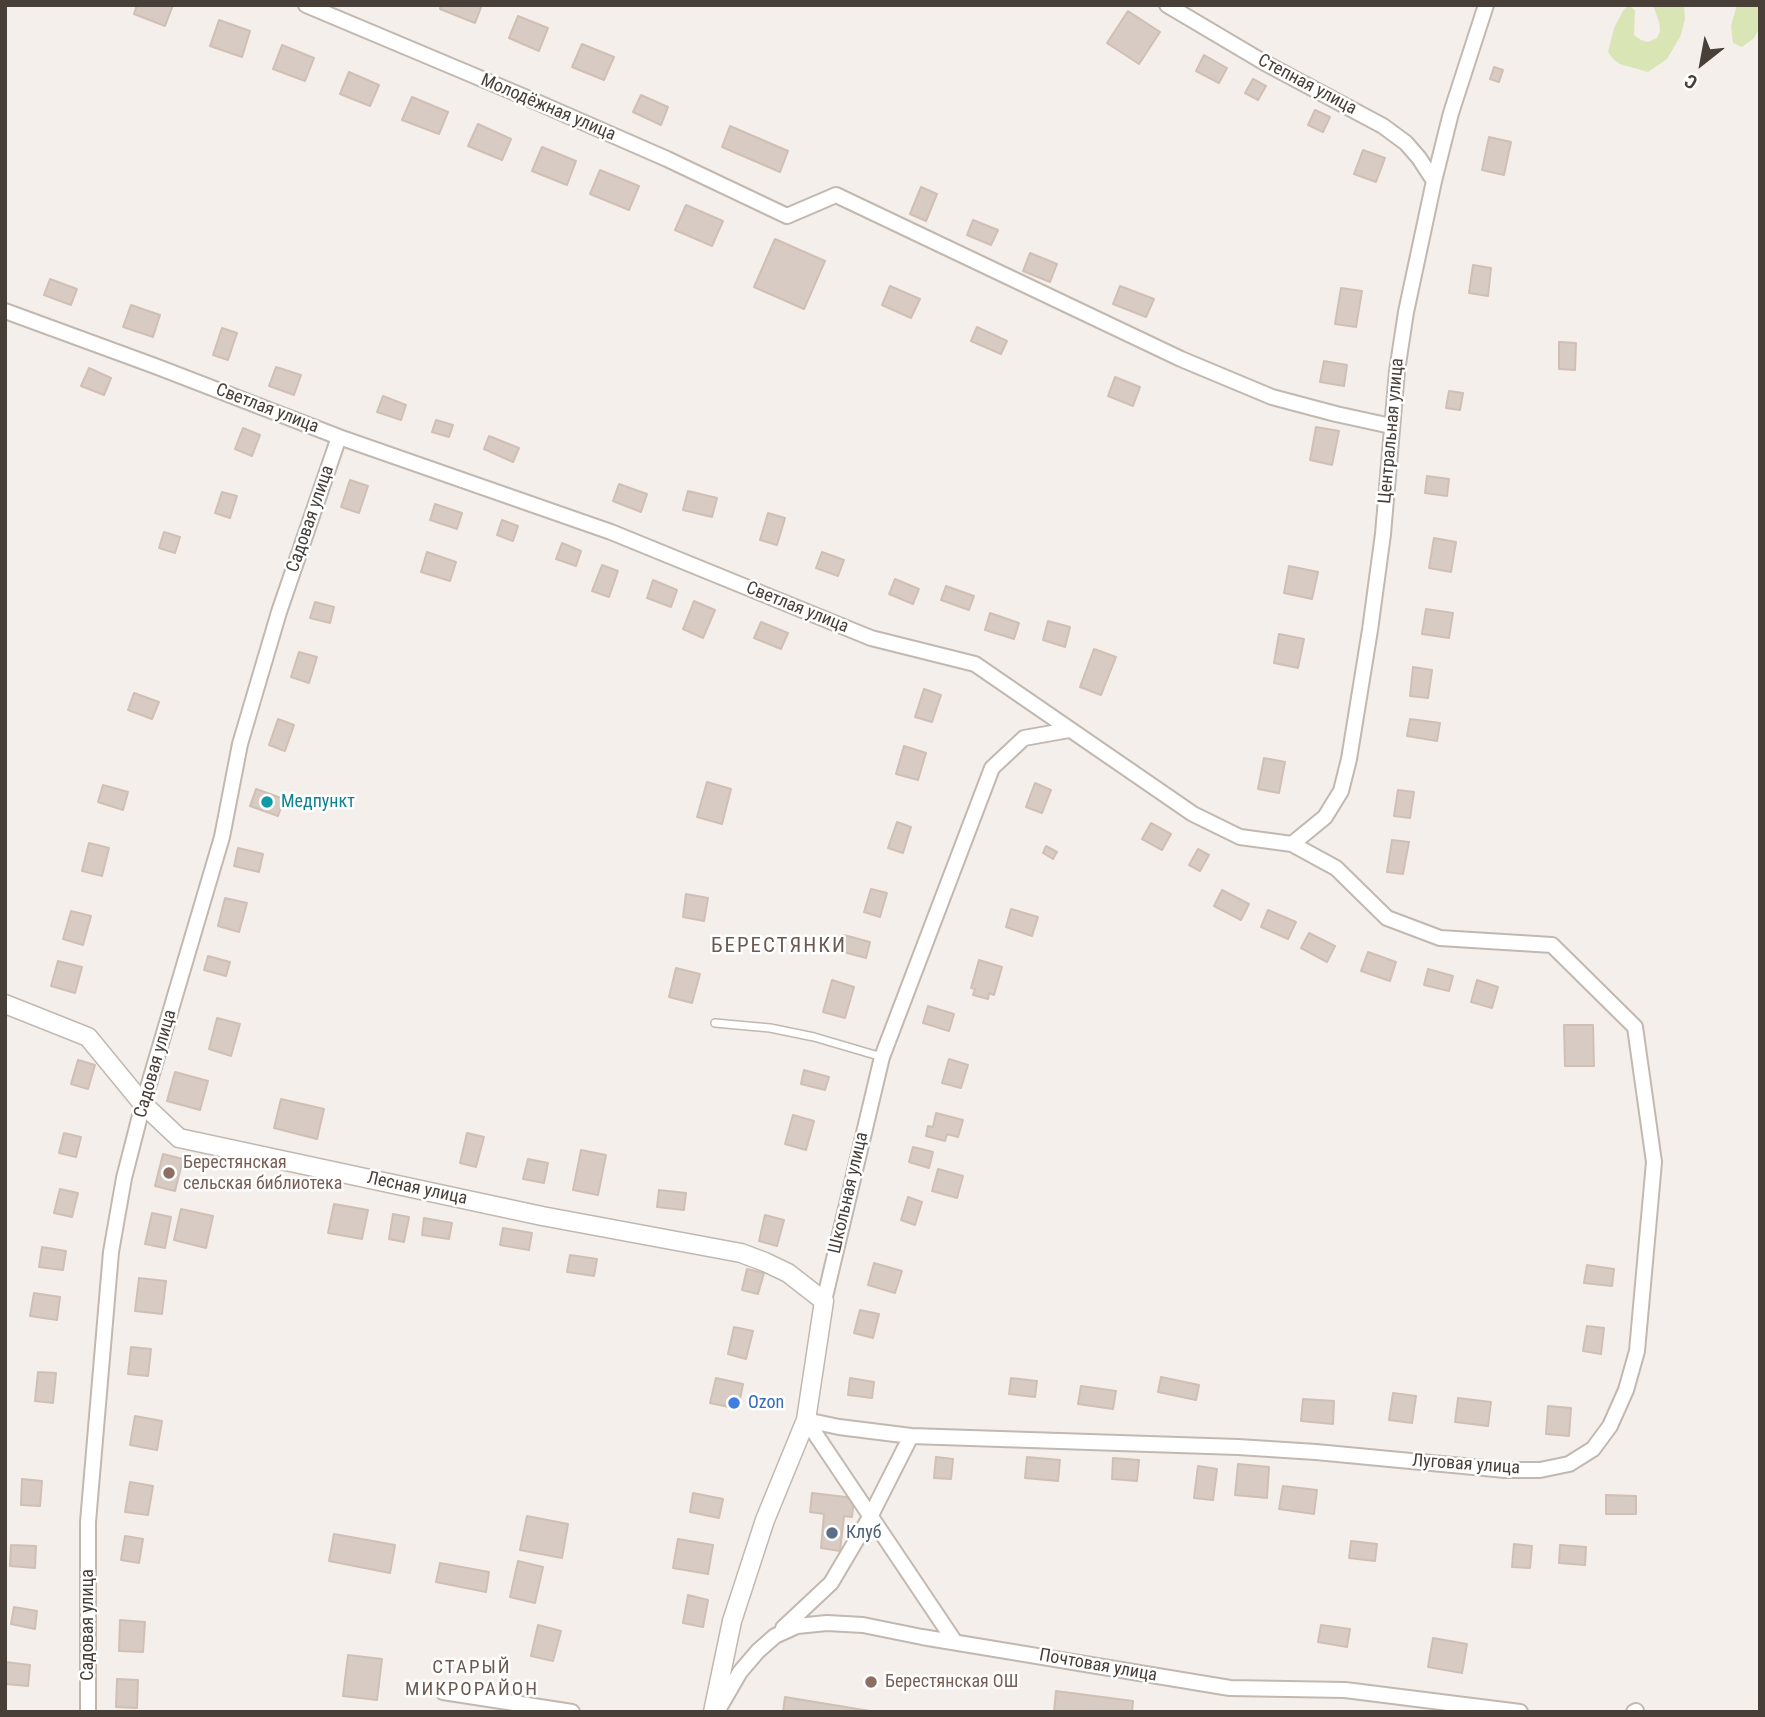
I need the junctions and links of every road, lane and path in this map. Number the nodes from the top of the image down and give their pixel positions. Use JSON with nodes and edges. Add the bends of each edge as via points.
{"nodes":[{"id":1,"x":306,"y":5,"type":"edge"},
{"id":2,"x":1167,"y":5,"type":"edge"},
{"id":3,"x":1486,"y":5,"type":"edge"},
{"id":4,"x":1434,"y":181,"type":"junction"},
{"id":5,"x":5,"y":312,"type":"edge"},
{"id":6,"x":1391,"y":426,"type":"junction"},
{"id":7,"x":339,"y":437,"type":"junction"},
{"id":8,"x":1069,"y":730,"type":"junction"},
{"id":9,"x":1292,"y":844,"type":"junction"},
{"id":10,"x":1552,"y":945,"type":"joint"},
{"id":11,"x":5,"y":1004,"type":"edge"},
{"id":12,"x":715,"y":1023,"type":"dead end"},
{"id":13,"x":881,"y":1057,"type":"junction"},
{"id":14,"x":143,"y":1104,"type":"junction"},
{"id":15,"x":824,"y":1301,"type":"junction"},
{"id":16,"x":806,"y":1420,"type":"junction"},
{"id":17,"x":911,"y":1436,"type":"junction"},
{"id":18,"x":870,"y":1517,"type":"junction"},
{"id":19,"x":775,"y":1636,"type":"junction"},
{"id":20,"x":955,"y":1642,"type":"junction"},
{"id":21,"x":443,"y":1692,"type":"dead end"},
{"id":22,"x":88,"y":1712,"type":"edge"},
{"id":23,"x":572,"y":1712,"type":"edge"},
{"id":24,"x":715,"y":1712,"type":"edge"},
{"id":25,"x":1520,"y":1712,"type":"edge"}],
"edges":[{"from":1,"to":6,"type":"street","name":"Молодёжная улица","via":[[667,159],[787,216],[836,195],[1181,359],[1272,397]]},
{"from":2,"to":4,"type":"street","name":"Степная улица","via":[[1383,126],[1406,143]]},
{"from":3,"to":4,"type":"street","name":"Центральная улица"},
{"from":4,"to":6,"type":"street","name":"Центральная улица","via":[[1406,312]]},
{"from":5,"to":7,"type":"street","name":"Светлая улица"},
{"from":6,"to":9,"type":"street","name":"Центральная улица","via":[[1370,630],[1341,791],[1325,817]]},
{"from":7,"to":8,"type":"street","name":"Светлая улица","via":[[611,532],[871,638],[975,664]]},
{"from":7,"to":14,"type":"street","name":"Садовая улица","via":[[279,612],[232,781],[222,837]]},
{"from":8,"to":9,"type":"street","name":"Светлая улица","via":[[1193,814],[1240,837]]},
{"from":8,"to":13,"type":"street","name":"Школьная улица","via":[[1024,738],[992,768]]},
{"from":9,"to":10,"type":"street","name":"Светлая улица","via":[[1336,868],[1387,918],[1440,938]]},
{"from":10,"to":17,"type":"street","name":"Луговая улица","via":[[1635,1027],[1654,1163],[1637,1351],[1611,1426],[1593,1449],[1569,1464],[1505,1470],[1251,1448]]},
{"from":11,"to":14,"type":"street","name":"Лесная улица","via":[[88,1037]]},
{"from":12,"to":13,"type":"lane","via":[[814,1037]]},
{"from":13,"to":15,"type":"street","name":"Школьная улица"},
{"from":14,"to":15,"type":"street","name":"Лесная улица","via":[[179,1139],[741,1253],[788,1273]]},
{"from":14,"to":22,"type":"street","name":"Садовая улица","via":[[111,1252],[88,1522]]},
{"from":15,"to":16,"type":"street","name":"Школьная улица"},
{"from":16,"to":17,"type":"street","name":"Луговая улица"},
{"from":16,"to":18,"type":"street"},
{"from":16,"to":24,"type":"street","name":"Школьная улица","via":[[765,1520],[736,1608]]},
{"from":17,"to":18,"type":"street"},
{"from":18,"to":19,"type":"street","via":[[831,1583]]},
{"from":18,"to":20,"type":"street"},
{"from":19,"to":20,"type":"street","name":"Почтовая улица","via":[[797,1626],[827,1623]]},
{"from":19,"to":24,"type":"street","name":"Почтовая улица","via":[[740,1672]]},
{"from":20,"to":25,"type":"street","name":"Почтовая улица","via":[[1230,1688],[1345,1690]]},
{"from":21,"to":23,"type":"street"}]}
